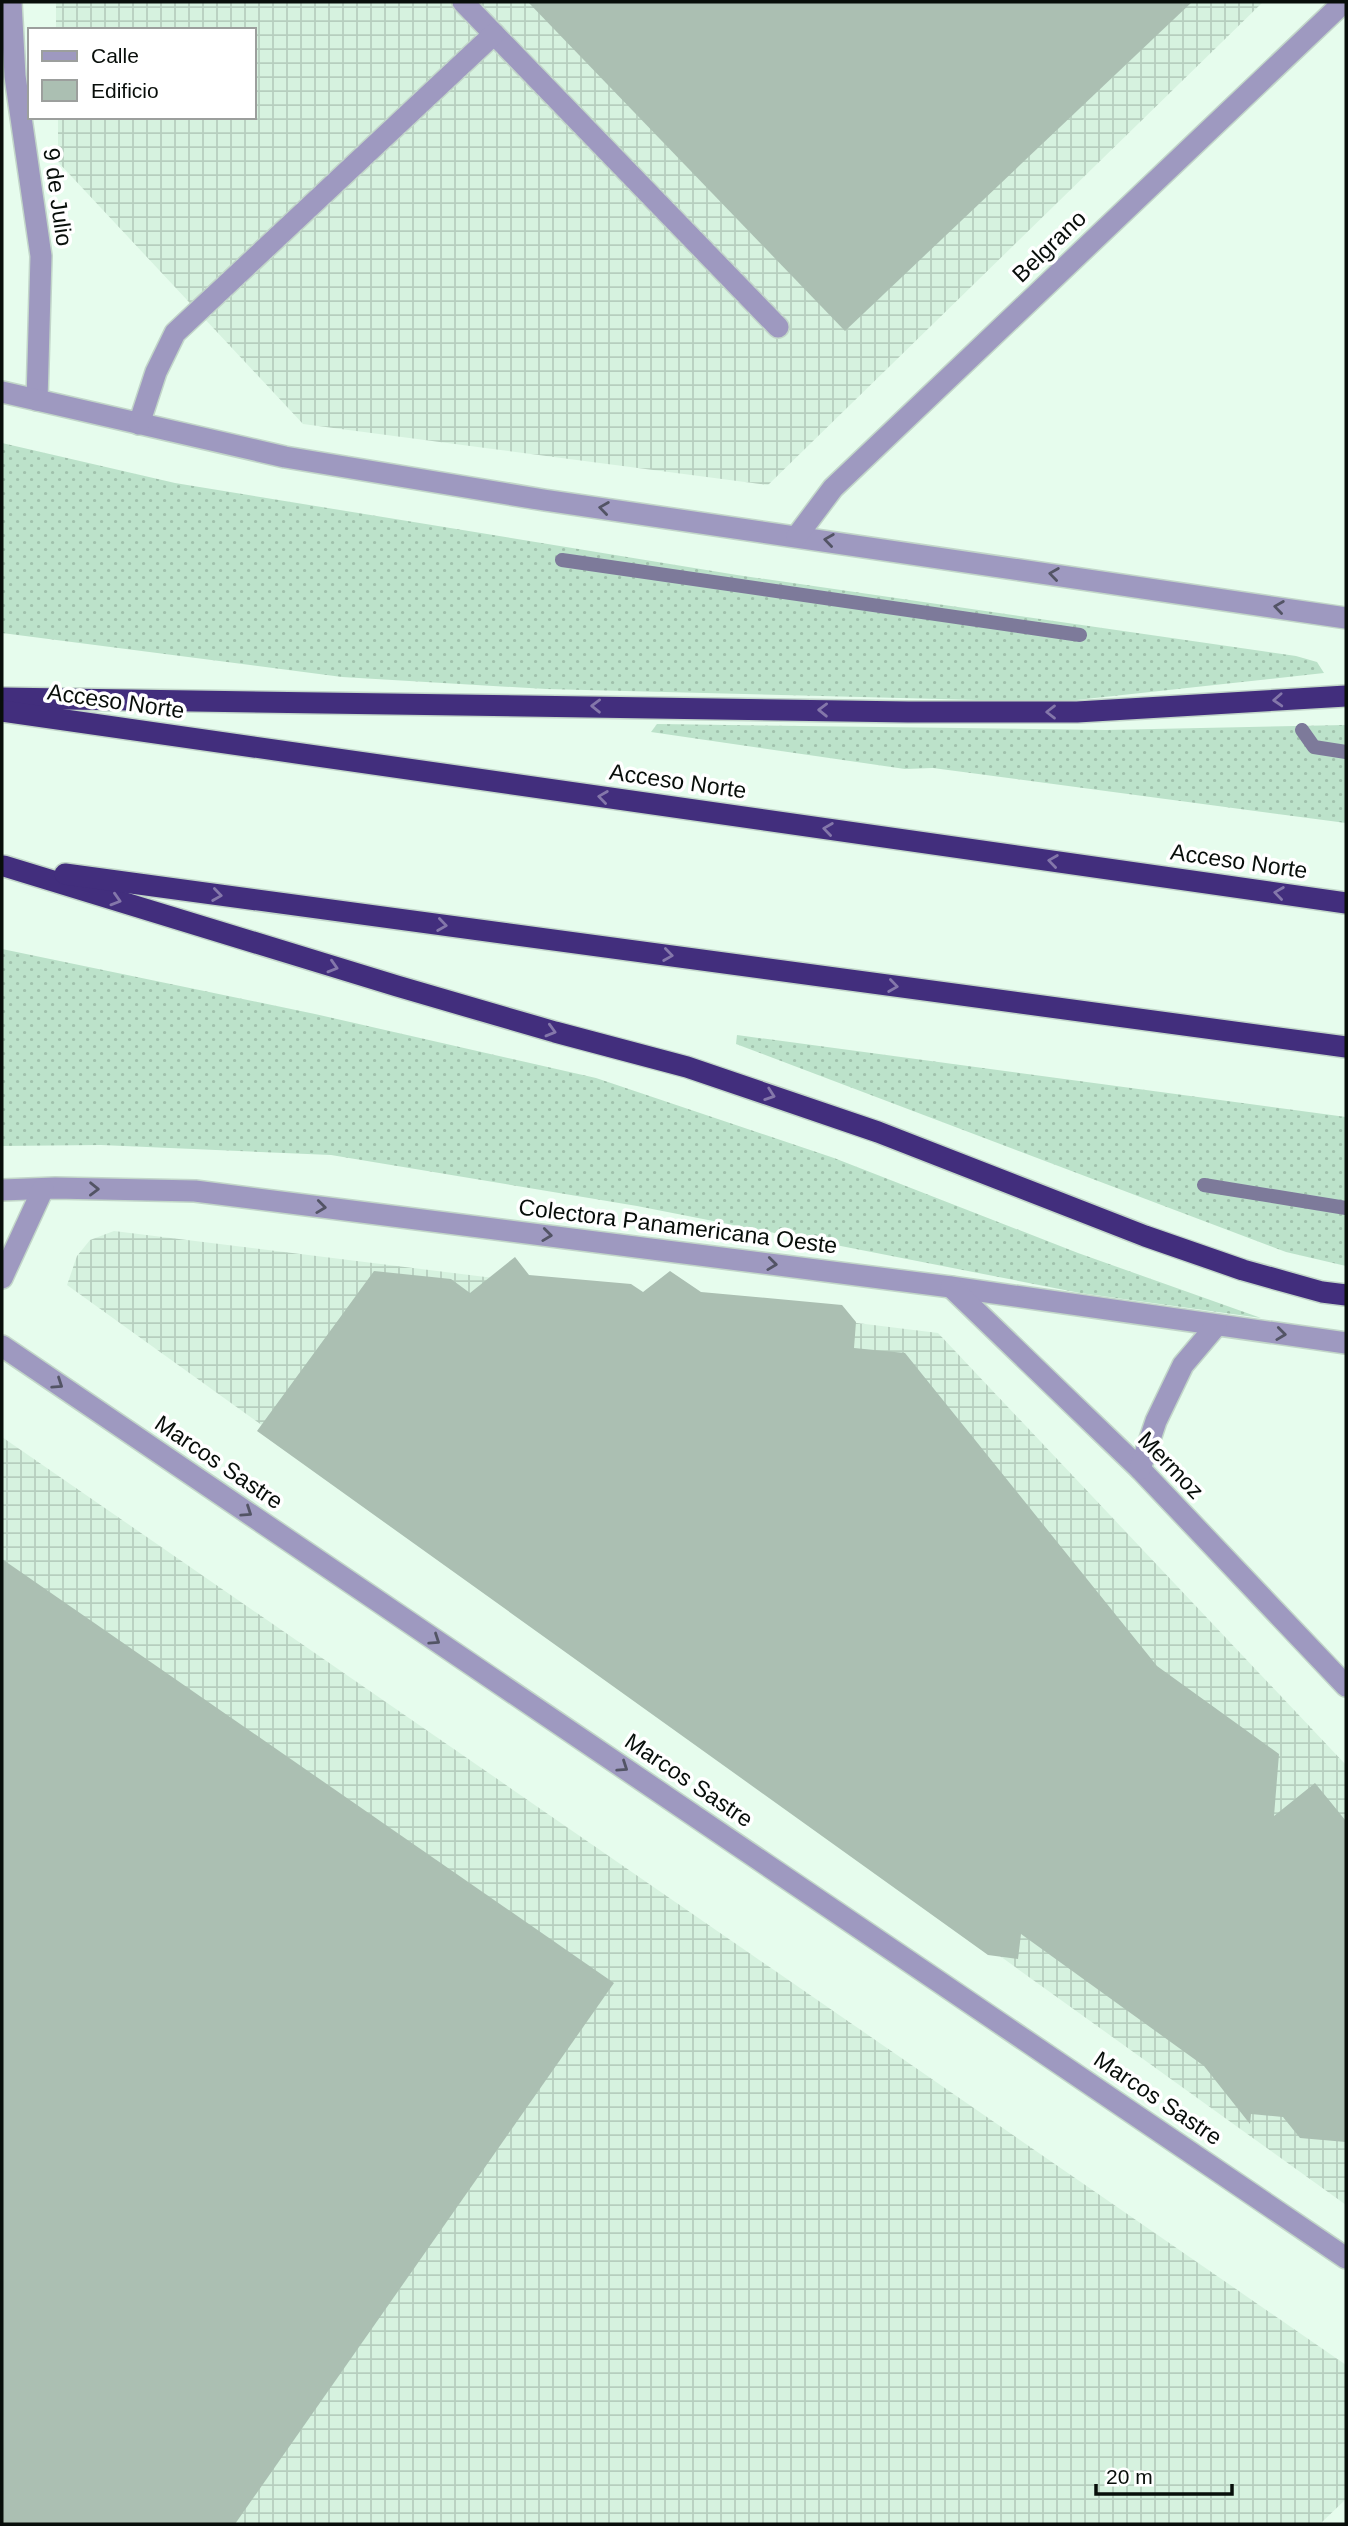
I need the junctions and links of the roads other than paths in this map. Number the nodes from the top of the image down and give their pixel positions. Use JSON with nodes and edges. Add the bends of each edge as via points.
{"nodes":[{"id":1,"x":11,"y":2,"type":"edge"},
{"id":2,"x":463,"y":2,"type":"edge"},
{"id":3,"x":1344,"y":2,"type":"edge"},
{"id":4,"x":494,"y":34,"type":"junction"},
{"id":5,"x":778,"y":327,"type":"dead end"},
{"id":6,"x":2,"y":391,"type":"edge"},
{"id":7,"x":37,"y":400,"type":"junction"},
{"id":8,"x":139,"y":424,"type":"junction"},
{"id":9,"x":797,"y":536,"type":"junction"},
{"id":10,"x":1346,"y":618,"type":"edge"},
{"id":11,"x":1346,"y":696,"type":"edge"},
{"id":12,"x":2,"y":698,"type":"edge"},
{"id":13,"x":2,"y":711,"type":"edge"},
{"id":14,"x":3,"y":866,"type":"edge"},
{"id":15,"x":1346,"y":903,"type":"edge"},
{"id":16,"x":1346,"y":1047,"type":"edge"},
{"id":17,"x":43,"y":1189,"type":"junction"},
{"id":18,"x":2,"y":1190,"type":"edge"},
{"id":19,"x":2,"y":1278,"type":"edge"},
{"id":20,"x":951,"y":1287,"type":"junction"},
{"id":21,"x":1346,"y":1295,"type":"edge"},
{"id":22,"x":1216,"y":1325,"type":"junction"},
{"id":23,"x":1346,"y":1342,"type":"edge"},
{"id":24,"x":2,"y":1346,"type":"edge"},
{"id":25,"x":1140,"y":1469,"type":"junction"},
{"id":26,"x":1346,"y":1686,"type":"edge"},
{"id":27,"x":1346,"y":2258,"type":"edge"}],
"edges":[{"from":1,"to":7,"type":"street","name":"9 de Julio","via":[[15,76],[41,256]]},
{"from":2,"to":4,"type":"street"},
{"from":3,"to":9,"type":"street","name":"Belgrano","via":[[833,488]]},
{"from":4,"to":5,"type":"street"},
{"from":4,"to":8,"type":"street","via":[[175,333]]},
{"from":6,"to":7,"type":"street"},
{"from":7,"to":8,"type":"street"},
{"from":9,"to":8,"type":"street","one_way":true,"via":[[285,457]]},
{"from":10,"to":9,"type":"street","one_way":true},
{"from":11,"to":12,"type":"highway","one_way":true,"via":[[1077,712]]},
{"from":15,"to":13,"type":"highway","name":"Acceso Norte","one_way":true},
{"from":14,"to":16,"type":"highway","one_way":true},
{"from":14,"to":21,"type":"highway","one_way":true,"via":[[397,986],[687,1067],[878,1132],[1243,1270]]},
{"from":17,"to":18,"type":"street","name":"Colectora Panamericana Oeste"},
{"from":17,"to":19,"type":"street"},
{"from":17,"to":20,"type":"street","name":"Colectora Panamericana Oeste","one_way":true,"via":[[195,1191]]},
{"from":20,"to":22,"type":"street","name":"Colectora Panamericana Oeste"},
{"from":20,"to":25,"type":"street","name":"Mermoz"},
{"from":22,"to":23,"type":"street","name":"Colectora Panamericana Oeste","one_way":true},
{"from":22,"to":25,"type":"street","via":[[1183,1365],[1156,1420]]},
{"from":24,"to":27,"type":"street","name":"Marcos Sastre","one_way":true},
{"from":25,"to":26,"type":"street","name":"Mermoz"}]}
